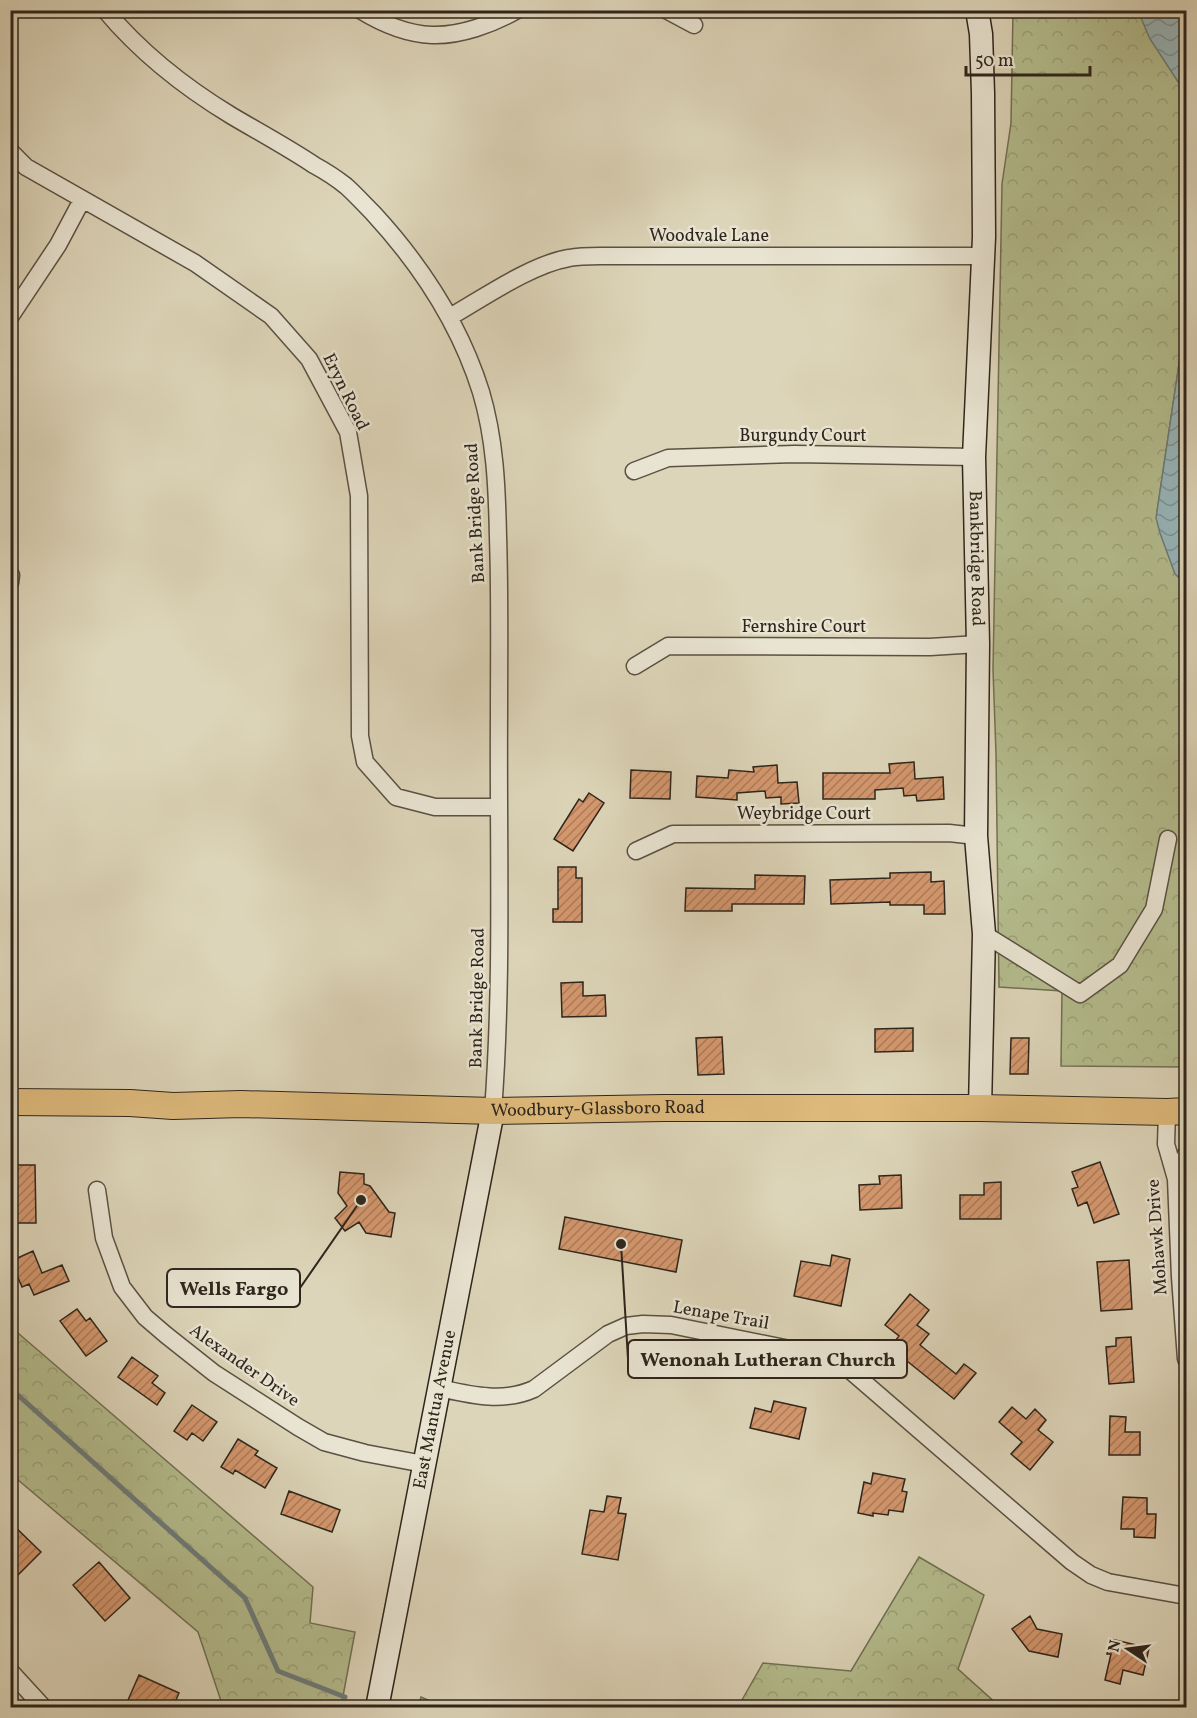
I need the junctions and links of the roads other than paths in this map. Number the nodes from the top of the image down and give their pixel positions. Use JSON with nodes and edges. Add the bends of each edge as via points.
{"nodes":[{"id":1,"x":105,"y":10,"type":"edge"},
{"id":2,"x":360,"y":10,"type":"edge"},
{"id":3,"x":517,"y":10,"type":"edge"},
{"id":4,"x":666,"y":10,"type":"edge"},
{"id":5,"x":977,"y":10,"type":"edge"},
{"id":6,"x":694,"y":25,"type":"dead end"},
{"id":7,"x":10,"y":151,"type":"edge"},
{"id":8,"x":82,"y":200,"type":"junction"},
{"id":9,"x":984,"y":256,"type":"junction"},
{"id":10,"x":10,"y":317,"type":"edge"},
{"id":11,"x":450,"y":317,"type":"junction"},
{"id":12,"x":974,"y":457,"type":"junction"},
{"id":13,"x":634,"y":471,"type":"dead end"},
{"id":14,"x":978,"y":644,"type":"junction"},
{"id":15,"x":636,"y":666,"type":"dead end"},
{"id":16,"x":500,"y":807,"type":"junction"},
{"id":17,"x":976,"y":836,"type":"junction"},
{"id":18,"x":1168,"y":839,"type":"dead end"},
{"id":19,"x":636,"y":851,"type":"dead end"},
{"id":20,"x":984,"y":934,"type":"junction"},
{"id":21,"x":10,"y":1102,"type":"edge"},
{"id":22,"x":980,"y":1108,"type":"junction"},
{"id":23,"x":493,"y":1111,"type":"junction"},
{"id":24,"x":1177,"y":1112,"type":"edge"},
{"id":25,"x":1186,"y":1154,"type":"edge"},
{"id":26,"x":1176,"y":1179,"type":"junction"},
{"id":27,"x":97,"y":1190,"type":"dead end"},
{"id":28,"x":1183,"y":1277,"type":"edge"},
{"id":29,"x":1186,"y":1359,"type":"edge"},
{"id":30,"x":439,"y":1388,"type":"junction"},
{"id":31,"x":424,"y":1464,"type":"junction"},
{"id":32,"x":1186,"y":1596,"type":"edge"},
{"id":33,"x":10,"y":1671,"type":"edge"},
{"id":34,"x":44,"y":1707,"type":"edge"},
{"id":35,"x":376,"y":1707,"type":"edge"}],
"edges":[{"from":1,"to":11,"type":"street","name":"Bank Bridge Road","via":[[127,36],[177,80],[345,185],[394,237]]},
{"from":2,"to":3,"type":"street","via":[[386,23],[432,34],[458,32]]},
{"from":4,"to":6,"type":"street"},
{"from":5,"to":9,"type":"street","name":"Bankbridge Road","via":[[983,93]]},
{"from":7,"to":8,"type":"street","name":"Eryn Road","via":[[26,167]]},
{"from":8,"to":10,"type":"street","via":[[58,245]]},
{"from":8,"to":16,"type":"street","name":"Eryn Road","via":[[195,263],[272,316],[309,359],[348,432],[360,496],[360,736],[365,762],[396,798],[435,807]]},
{"from":9,"to":11,"type":"street","name":"Woodvale Lane","via":[[570,257],[533,270]]},
{"from":9,"to":12,"type":"street","name":"Bankbridge Road"},
{"from":11,"to":16,"type":"street","name":"Bank Bridge Road","via":[[481,392],[496,470]]},
{"from":12,"to":13,"type":"street","name":"Burgundy Court","via":[[795,454],[668,458]]},
{"from":12,"to":14,"type":"street","name":"Bankbridge Road"},
{"from":14,"to":15,"type":"street","name":"Fernshire Court","via":[[668,646]]},
{"from":14,"to":17,"type":"street","name":"Bankbridge Road"},
{"from":16,"to":23,"type":"street","name":"Bank Bridge Road","via":[[500,993]]},
{"from":17,"to":19,"type":"street","name":"Weybridge Court","via":[[673,834]]},
{"from":17,"to":20,"type":"street","name":"Bankbridge Road"},
{"from":18,"to":20,"type":"street","via":[[1154,909],[1120,966],[1080,994]]},
{"from":20,"to":22,"type":"street","name":"Bankbridge Road"},
{"from":21,"to":23,"type":"main road","name":"Woodbury-Glassboro Road"},
{"from":22,"to":23,"type":"main road","name":"Woodbury-Glassboro Road"},
{"from":22,"to":24,"type":"main road","name":"Woodbury-Glassboro Road"},
{"from":23,"to":30,"type":"street","name":"East Mantua Avenue"},
{"from":24,"to":26,"type":"street","name":"Mohawk Drive","via":[[1166,1144]]},
{"from":25,"to":26,"type":"street"},
{"from":26,"to":28,"type":"street","name":"Mohawk Drive"},
{"from":27,"to":31,"type":"street","name":"Alexander Drive","via":[[104,1238],[122,1287],[145,1317],[166,1335],[214,1372],[324,1442]]},
{"from":28,"to":29,"type":"street","name":"Mohawk Drive"},
{"from":30,"to":31,"type":"street","name":"East Mantua Avenue"},
{"from":30,"to":32,"type":"street","name":"Lenape Trail","via":[[494,1397],[525,1393],[608,1334],[643,1324],[671,1325],[824,1356],[852,1372],[1091,1575],[1108,1582]]},
{"from":31,"to":35,"type":"street","name":"East Mantua Avenue"},
{"from":33,"to":34,"type":"street"}]}
